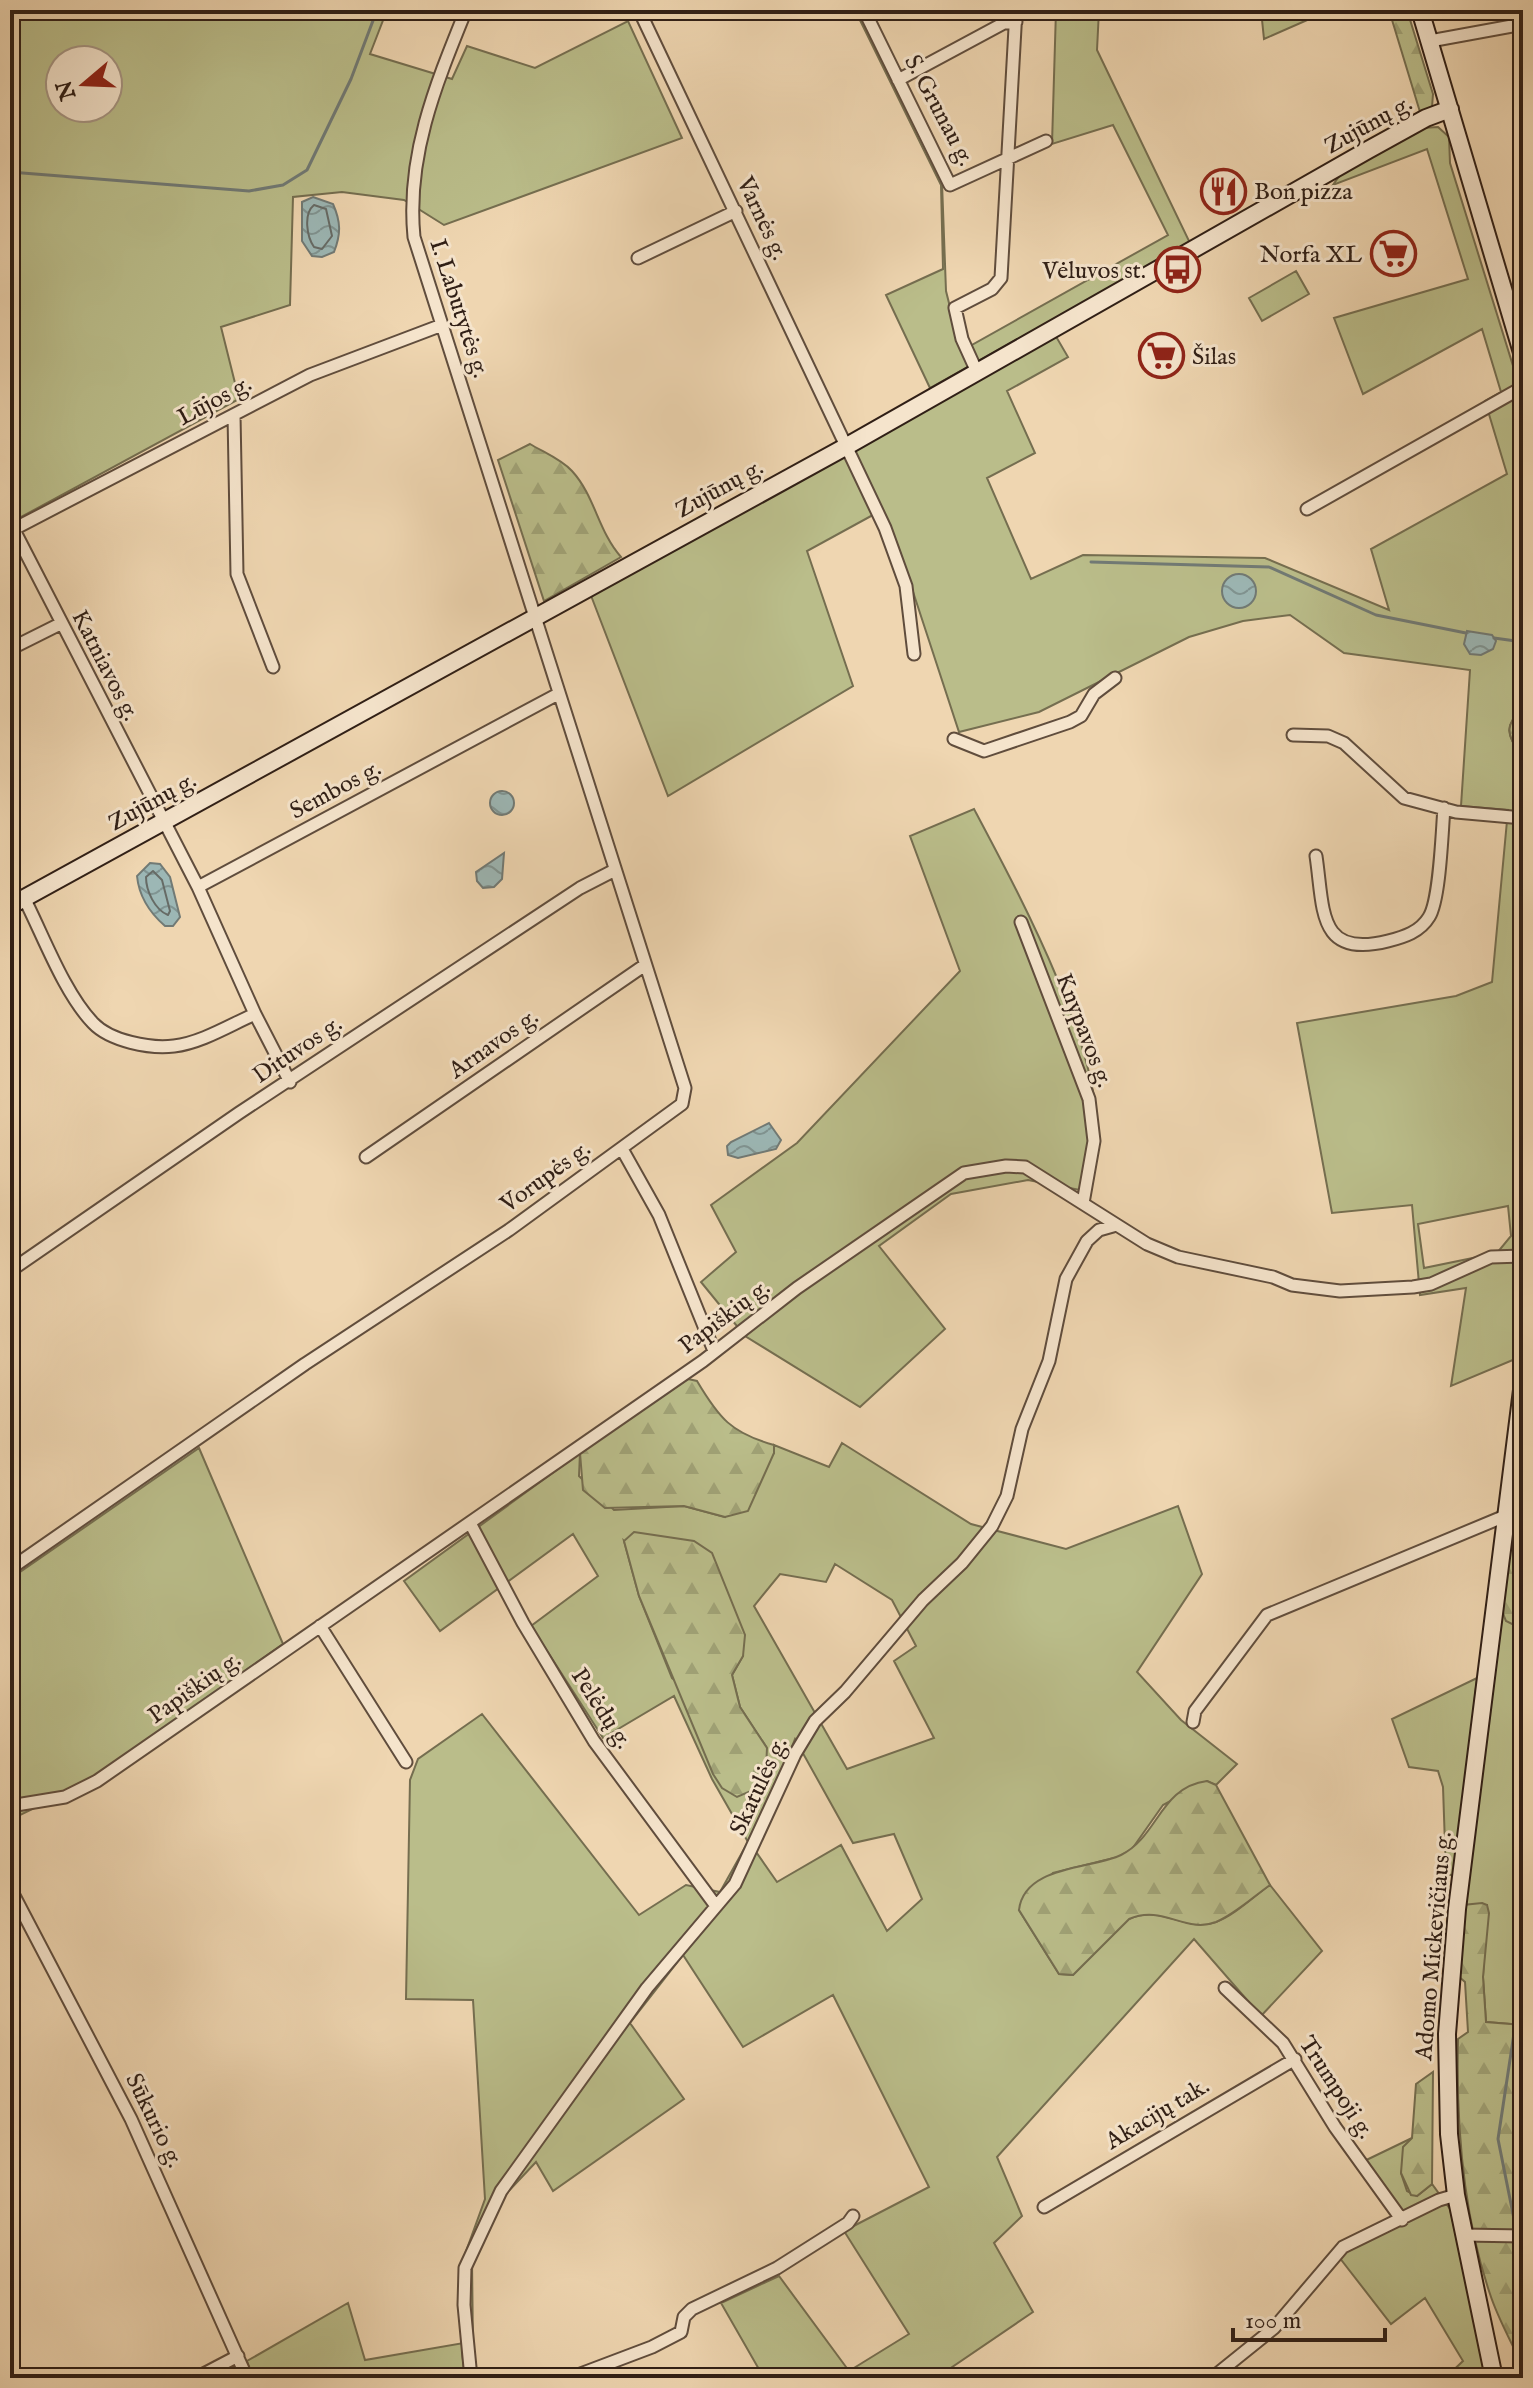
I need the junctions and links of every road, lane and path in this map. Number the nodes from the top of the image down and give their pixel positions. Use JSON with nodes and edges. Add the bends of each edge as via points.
{"nodes":[{"id":1,"x":466,"y":10,"type":"edge"},
{"id":2,"x":639,"y":10,"type":"edge"},
{"id":3,"x":864,"y":10,"type":"edge"},
{"id":4,"x":1420,"y":10,"type":"edge"},
{"id":5,"x":1016,"y":16,"type":"edge"},
{"id":6,"x":1523,"y":24,"type":"edge"},
{"id":7,"x":1430,"y":41,"type":"junction"},
{"id":8,"x":898,"y":80,"type":"junction"},
{"id":9,"x":1450,"y":109,"type":"junction"},
{"id":10,"x":1046,"y":141,"type":"dead end"},
{"id":11,"x":1009,"y":158,"type":"junction"},
{"id":12,"x":736,"y":211,"type":"junction"},
{"id":13,"x":638,"y":258,"type":"dead end"},
{"id":14,"x":442,"y":325,"type":"junction"},
{"id":15,"x":1523,"y":356,"type":"edge"},
{"id":16,"x":977,"y":372,"type":"junction"},
{"id":17,"x":1523,"y":387,"type":"edge"},
{"id":18,"x":234,"y":415,"type":"junction"},
{"id":19,"x":847,"y":446,"type":"junction"},
{"id":20,"x":1307,"y":509,"type":"dead end"},
{"id":21,"x":12,"y":531,"type":"edge"},
{"id":22,"x":535,"y":617,"type":"junction"},
{"id":23,"x":60,"y":624,"type":"junction"},
{"id":24,"x":10,"y":649,"type":"edge"},
{"id":25,"x":914,"y":654,"type":"dead end"},
{"id":26,"x":273,"y":667,"type":"dead end"},
{"id":27,"x":1115,"y":678,"type":"dead end"},
{"id":28,"x":558,"y":694,"type":"junction"},
{"id":29,"x":1293,"y":735,"type":"dead end"},
{"id":30,"x":954,"y":739,"type":"dead end"},
{"id":31,"x":1444,"y":808,"type":"junction"},
{"id":32,"x":1523,"y":818,"type":"edge"},
{"id":33,"x":163,"y":822,"type":"junction"},
{"id":34,"x":1316,"y":856,"type":"dead end"},
{"id":35,"x":613,"y":871,"type":"junction"},
{"id":36,"x":198,"y":887,"type":"junction"},
{"id":37,"x":17,"y":902,"type":"edge"},
{"id":38,"x":1021,"y":922,"type":"dead end"},
{"id":39,"x":645,"y":965,"type":"junction"},
{"id":40,"x":255,"y":1014,"type":"junction"},
{"id":41,"x":290,"y":1082,"type":"junction"},
{"id":42,"x":622,"y":1149,"type":"junction"},
{"id":43,"x":366,"y":1157,"type":"dead end"},
{"id":44,"x":1083,"y":1203,"type":"junction"},
{"id":45,"x":1113,"y":1226,"type":"junction"},
{"id":46,"x":1523,"y":1256,"type":"edge"},
{"id":47,"x":10,"y":1271,"type":"edge"},
{"id":48,"x":714,"y":1351,"type":"junction"},
{"id":49,"x":1523,"y":1382,"type":"edge"},
{"id":50,"x":1505,"y":1516,"type":"junction"},
{"id":51,"x":470,"y":1523,"type":"junction"},
{"id":52,"x":10,"y":1569,"type":"edge"},
{"id":53,"x":320,"y":1626,"type":"junction"},
{"id":54,"x":1193,"y":1722,"type":"dead end"},
{"id":55,"x":406,"y":1762,"type":"dead end"},
{"id":56,"x":10,"y":1806,"type":"edge"},
{"id":57,"x":10,"y":1888,"type":"edge"},
{"id":58,"x":716,"y":1906,"type":"junction"},
{"id":59,"x":1225,"y":1988,"type":"dead end"},
{"id":60,"x":1295,"y":2059,"type":"junction"},
{"id":61,"x":1456,"y":2195,"type":"junction"},
{"id":62,"x":1044,"y":2207,"type":"dead end"},
{"id":63,"x":853,"y":2216,"type":"dead end"},
{"id":64,"x":1402,"y":2220,"type":"junction"},
{"id":65,"x":1463,"y":2235,"type":"junction"},
{"id":66,"x":1523,"y":2236,"type":"edge"},
{"id":67,"x":238,"y":2356,"type":"junction"},
{"id":68,"x":196,"y":2378,"type":"edge"},
{"id":69,"x":247,"y":2378,"type":"edge"},
{"id":70,"x":471,"y":2378,"type":"edge"},
{"id":71,"x":570,"y":2378,"type":"edge"},
{"id":72,"x":1212,"y":2378,"type":"edge"},
{"id":73,"x":1494,"y":2378,"type":"edge"}],
"edges":[{"from":1,"to":14,"type":"street","name":"I. Labutytės g.","via":[[426,120],[412,177],[414,237]]},
{"from":2,"to":12,"type":"street","name":"Varnės g."},
{"from":3,"to":8,"type":"street","name":"S. Grunau g."},
{"from":4,"to":7,"type":"main road"},
{"from":5,"to":8,"type":"street"},
{"from":5,"to":11,"type":"street"},
{"from":6,"to":7,"type":"street"},
{"from":7,"to":9,"type":"main road"},
{"from":8,"to":11,"type":"street","name":"S. Grunau g.","via":[[950,185]]},
{"from":9,"to":15,"type":"main road"},
{"from":9,"to":16,"type":"main road","name":"Zujūnų g.","via":[[1379,143]]},
{"from":10,"to":11,"type":"street","name":"S. Grunau g."},
{"from":11,"to":16,"type":"street","via":[[1001,278],[992,289],[955,308]]},
{"from":12,"to":13,"type":"street"},
{"from":12,"to":19,"type":"street","name":"Varnės g."},
{"from":14,"to":18,"type":"street","name":"Lūjos g.","via":[[355,355]]},
{"from":14,"to":22,"type":"street","name":"I. Labutytės g."},
{"from":16,"to":19,"type":"main road","name":"Zujūnų g."},
{"from":17,"to":20,"type":"street"},
{"from":18,"to":21,"type":"street","name":"Lūjos g."},
{"from":18,"to":26,"type":"street","via":[[237,574]]},
{"from":19,"to":22,"type":"main road","name":"Zujūnų g."},
{"from":19,"to":25,"type":"street","via":[[895,551],[906,586]]},
{"from":21,"to":23,"type":"street","name":"Katniavos g."},
{"from":22,"to":28,"type":"street","name":"Vorupės g."},
{"from":22,"to":33,"type":"main road","name":"Zujūnų g."},
{"from":23,"to":24,"type":"street"},
{"from":23,"to":33,"type":"street","name":"Katniavos g."},
{"from":27,"to":30,"type":"street","via":[[1070,722],[984,751]]},
{"from":28,"to":35,"type":"street","name":"Vorupės g."},
{"from":28,"to":36,"type":"street","name":"Sembos g."},
{"from":29,"to":31,"type":"street","via":[[1328,736],[1344,743],[1404,798]]},
{"from":31,"to":32,"type":"street"},
{"from":31,"to":34,"type":"street","via":[[1432,910],[1417,930],[1398,939],[1356,946],[1332,934]]},
{"from":33,"to":36,"type":"street"},
{"from":33,"to":37,"type":"main road","name":"Zujūnų g."},
{"from":35,"to":39,"type":"street","name":"Vorupės g."},
{"from":35,"to":41,"type":"street","name":"Dituvos g."},
{"from":36,"to":40,"type":"street"},
{"from":37,"to":40,"type":"street","via":[[93,1023],[114,1036],[175,1046]]},
{"from":38,"to":44,"type":"street","name":"Knypavos g.","via":[[1089,1099],[1094,1141]]},
{"from":39,"to":42,"type":"street","name":"Vorupės g.","via":[[685,1094],[673,1112]]},
{"from":39,"to":43,"type":"street","name":"Arnavos g."},
{"from":40,"to":41,"type":"street"},
{"from":41,"to":47,"type":"street","name":"Dituvos g."},
{"from":42,"to":48,"type":"street","via":[[659,1215]]},
{"from":42,"to":52,"type":"street","name":"Vorupės g."},
{"from":44,"to":45,"type":"street","name":"Papiškių g."},
{"from":44,"to":48,"type":"street","name":"Papiškių g.","via":[[1025,1167],[964,1173]]},
{"from":45,"to":46,"type":"street","name":"Papiškių g.","via":[[1178,1257],[1340,1291],[1431,1284],[1491,1257]]},
{"from":45,"to":58,"type":"street","name":"Skatulės g.","via":[[1087,1241],[1066,1279],[1049,1361],[1022,1429],[1007,1496],[992,1526],[815,1721],[735,1884]]},
{"from":48,"to":51,"type":"street","name":"Papiškių g."},
{"from":49,"to":50,"type":"main road","name":"Adomo Mickevičiaus g."},
{"from":50,"to":54,"type":"street","via":[[1267,1615],[1195,1711]]},
{"from":50,"to":61,"type":"main road","name":"Adomo Mickevičiaus g.","via":[[1449,1990],[1446,2083]]},
{"from":51,"to":53,"type":"street","name":"Papiškių g."},
{"from":51,"to":58,"type":"street","name":"Pelėdų g.","via":[[594,1741]]},
{"from":53,"to":55,"type":"street"},
{"from":53,"to":56,"type":"street","name":"Papiškių g.","via":[[97,1781],[65,1797]]},
{"from":57,"to":67,"type":"street","name":"Sūkurio g.","via":[[131,2119]]},
{"from":58,"to":70,"type":"street","name":"Skatulės g.","via":[[647,1988],[501,2191],[465,2268]]},
{"from":59,"to":60,"type":"street","name":"Trumpoji g."},
{"from":60,"to":62,"type":"street","name":"Akacijų tak."},
{"from":60,"to":64,"type":"street","name":"Trumpoji g.","via":[[1335,2127]]},
{"from":61,"to":64,"type":"street"},
{"from":61,"to":65,"type":"main road","name":"Adomo Mickevičiaus g."},
{"from":63,"to":71,"type":"street","via":[[777,2268],[692,2309],[681,2332]]},
{"from":64,"to":72,"type":"street","via":[[1343,2247],[1274,2328]]},
{"from":65,"to":66,"type":"street"},
{"from":65,"to":73,"type":"main road","name":"Adomo Mickevičiaus g."},
{"from":67,"to":68,"type":"street"},
{"from":67,"to":69,"type":"street","name":"Sūkurio g."}]}
